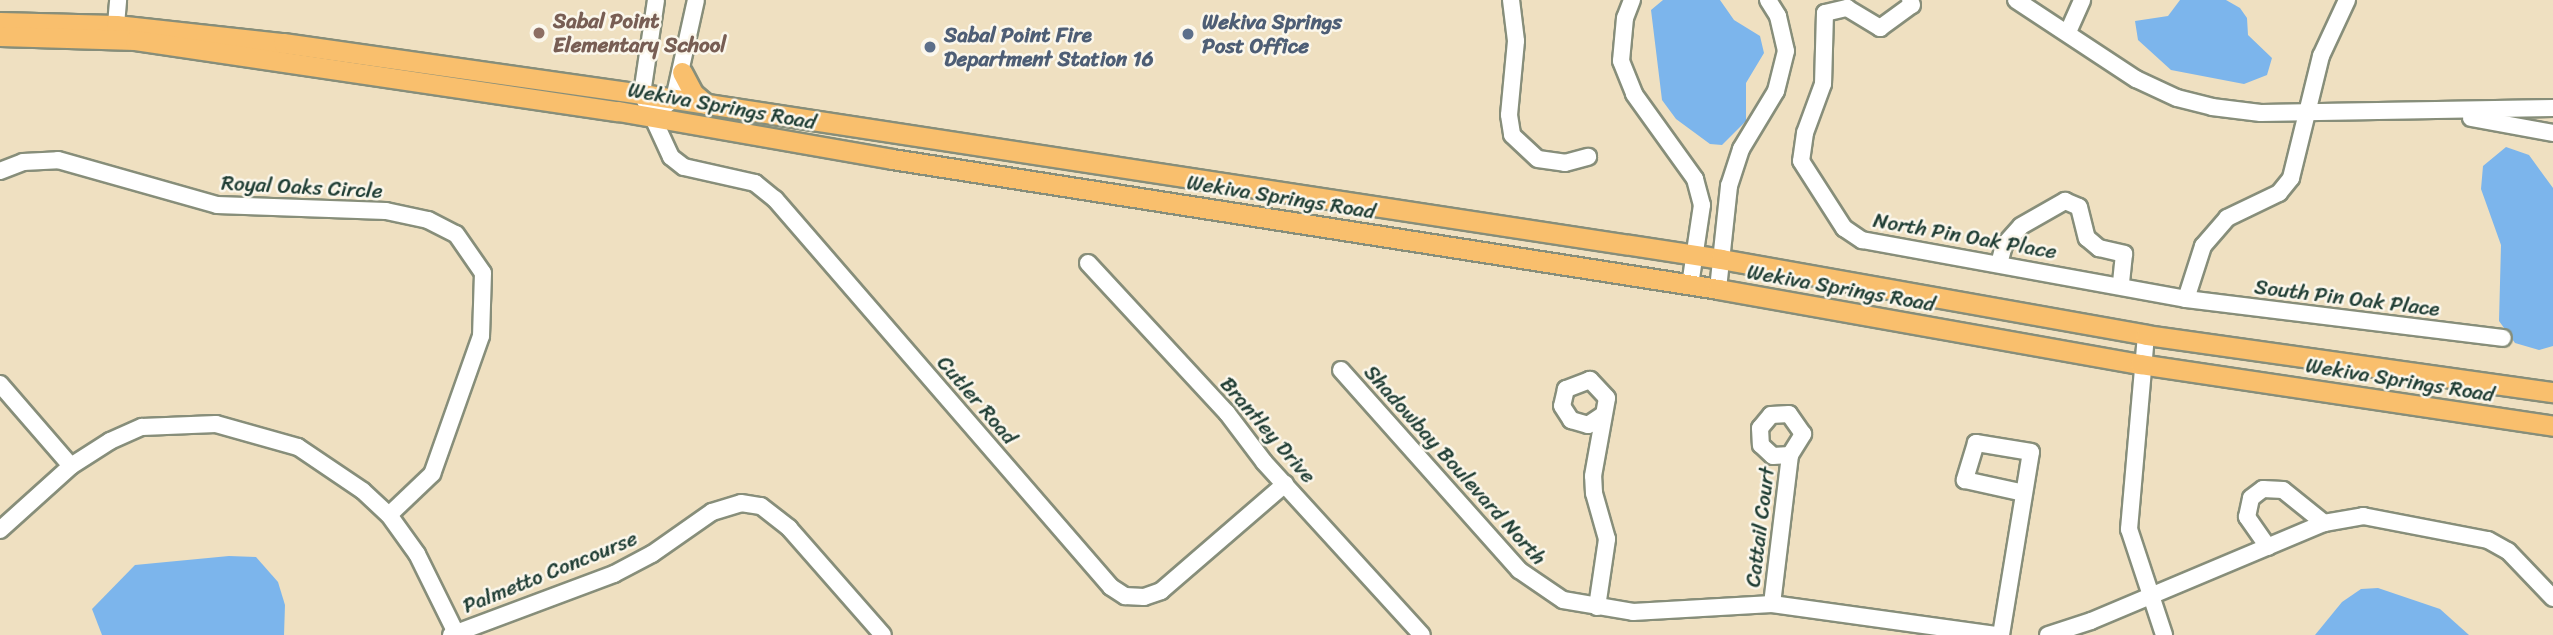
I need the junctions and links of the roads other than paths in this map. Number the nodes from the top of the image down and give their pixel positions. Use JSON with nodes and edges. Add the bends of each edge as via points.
{"nodes":[{"id":1,"x":118,"y":0,"type":"edge"},
{"id":2,"x":656,"y":0,"type":"edge"},
{"id":3,"x":696,"y":0,"type":"edge"},
{"id":4,"x":1511,"y":0,"type":"edge"},
{"id":5,"x":1632,"y":0,"type":"edge"},
{"id":6,"x":1768,"y":0,"type":"edge"},
{"id":7,"x":1910,"y":0,"type":"edge"},
{"id":8,"x":2016,"y":0,"type":"edge"},
{"id":9,"x":2082,"y":0,"type":"edge"},
{"id":10,"x":2347,"y":0,"type":"edge"},
{"id":11,"x":1821,"y":6,"type":"edge"},
{"id":12,"x":0,"y":22,"type":"edge"},
{"id":13,"x":116,"y":32,"type":"junction"},
{"id":14,"x":2068,"y":32,"type":"junction"},
{"id":15,"x":0,"y":36,"type":"edge"},
{"id":16,"x":682,"y":72,"type":"junction"},
{"id":17,"x":642,"y":94,"type":"junction"},
{"id":18,"x":674,"y":99,"type":"junction"},
{"id":19,"x":706,"y":104,"type":"junction"},
{"id":20,"x":2553,"y":108,"type":"edge"},
{"id":21,"x":2309,"y":113,"type":"junction"},
{"id":22,"x":2441,"y":113,"type":"junction"},
{"id":23,"x":652,"y":116,"type":"junction"},
{"id":24,"x":896,"y":132,"type":"junction"},
{"id":25,"x":2553,"y":133,"type":"edge"},
{"id":26,"x":1588,"y":157,"type":"dead end"},
{"id":27,"x":892,"y":159,"type":"junction"},
{"id":28,"x":1069,"y":161,"type":"junction"},
{"id":29,"x":0,"y":171,"type":"edge"},
{"id":30,"x":1066,"y":186,"type":"junction"},
{"id":31,"x":1694,"y":255,"type":"junction"},
{"id":32,"x":1721,"y":259,"type":"junction"},
{"id":33,"x":1088,"y":263,"type":"dead end"},
{"id":34,"x":1999,"y":264,"type":"junction"},
{"id":35,"x":2121,"y":284,"type":"junction"},
{"id":36,"x":1690,"y":285,"type":"junction"},
{"id":37,"x":1718,"y":289,"type":"junction"},
{"id":38,"x":2186,"y":299,"type":"junction"},
{"id":39,"x":2146,"y":335,"type":"junction"},
{"id":40,"x":2503,"y":338,"type":"dead end"},
{"id":41,"x":2140,"y":364,"type":"junction"},
{"id":42,"x":1341,"y":370,"type":"dead end"},
{"id":43,"x":0,"y":384,"type":"edge"},
{"id":44,"x":2553,"y":392,"type":"edge"},
{"id":45,"x":1603,"y":415,"type":"dead end"},
{"id":46,"x":2553,"y":426,"type":"edge"},
{"id":47,"x":1790,"y":455,"type":"dead end"},
{"id":48,"x":71,"y":466,"type":"junction"},
{"id":49,"x":1285,"y":484,"type":"junction"},
{"id":50,"x":2024,"y":493,"type":"junction"},
{"id":51,"x":389,"y":515,"type":"junction"},
{"id":52,"x":2324,"y":523,"type":"junction"},
{"id":53,"x":0,"y":530,"type":"edge"},
{"id":54,"x":2268,"y":547,"type":"junction"},
{"id":55,"x":2148,"y":596,"type":"junction"},
{"id":56,"x":2553,"y":598,"type":"edge"},
{"id":57,"x":1772,"y":604,"type":"junction"},
{"id":58,"x":1597,"y":607,"type":"junction"},
{"id":59,"x":1417,"y":633,"type":"edge"},
{"id":60,"x":454,"y":634,"type":"edge"},
{"id":61,"x":883,"y":635,"type":"edge"},
{"id":62,"x":1994,"y":635,"type":"edge"},
{"id":63,"x":2001,"y":635,"type":"edge"},
{"id":64,"x":2048,"y":635,"type":"edge"},
{"id":65,"x":2164,"y":635,"type":"edge"}],
"edges":[{"from":1,"to":13,"type":"street"},
{"from":2,"to":17,"type":"street"},
{"from":3,"to":16,"type":"street"},
{"from":4,"to":26,"type":"street","via":[[1516,41],[1509,115],[1512,135],[1538,159],[1565,163]]},
{"from":5,"to":31,"type":"street","via":[[1625,19],[1621,61],[1634,94],[1695,179],[1702,205]]},
{"from":6,"to":32,"type":"street","via":[[1778,16],[1786,51],[1776,91],[1741,149],[1729,186]]},
{"from":7,"to":11,"type":"street","via":[[1912,5],[1880,28],[1847,8]]},
{"from":8,"to":14,"type":"street"},
{"from":9,"to":14,"type":"street"},
{"from":10,"to":21,"type":"street","via":[[2321,56]]},
{"from":11,"to":34,"type":"street","name":"North Pin Oak Place","via":[[1823,84],[1805,133],[1801,162],[1844,228],[1862,240]]},
{"from":12,"to":13,"type":"main road","name":"Wekiva Springs Road"},
{"from":13,"to":15,"type":"main road","name":"Wekiva Springs Road"},
{"from":13,"to":17,"type":"main road","name":"Wekiva Springs Road","via":[[283,43]]},
{"from":13,"to":23,"type":"main road","name":"Wekiva Springs Road"},
{"from":14,"to":21,"type":"street","via":[[2136,79],[2177,98],[2261,113]]},
{"from":16,"to":18,"type":"street"},
{"from":16,"to":19,"type":"main road","via":[[693,93]]},
{"from":17,"to":18,"type":"main road","name":"Wekiva Springs Road"},
{"from":17,"to":23,"type":"street"},
{"from":18,"to":19,"type":"main road","name":"Wekiva Springs Road"},
{"from":18,"to":23,"type":"street"},
{"from":19,"to":24,"type":"main road","name":"Wekiva Springs Road"},
{"from":20,"to":22,"type":"street"},
{"from":21,"to":22,"type":"street"},
{"from":21,"to":38,"type":"street","via":[[2301,125],[2286,187],[2227,218],[2203,246]]},
{"from":22,"to":25,"type":"street"},
{"from":23,"to":27,"type":"main road","name":"Wekiva Springs Road"},
{"from":23,"to":49,"type":"street","name":"Cutler Road","via":[[662,144],[684,167],[736,175],[775,199],[1111,587],[1125,596],[1144,597],[1161,591]]},
{"from":24,"to":27,"type":"main road"},
{"from":24,"to":28,"type":"main road","name":"Wekiva Springs Road"},
{"from":27,"to":30,"type":"main road","name":"Wekiva Springs Road"},
{"from":28,"to":30,"type":"main road"},
{"from":28,"to":31,"type":"main road","name":"Wekiva Springs Road"},
{"from":29,"to":51,"type":"street","name":"Royal Oaks Circle","via":[[23,162],[58,160],[217,205],[386,211],[428,220],[456,234],[483,273],[481,335],[432,474]]},
{"from":30,"to":36,"type":"main road","name":"Wekiva Springs Road"},
{"from":31,"to":32,"type":"main road","name":"Wekiva Springs Road"},
{"from":31,"to":36,"type":"street"},
{"from":32,"to":37,"type":"street"},
{"from":32,"to":39,"type":"main road","name":"Wekiva Springs Road"},
{"from":33,"to":49,"type":"street","name":"Brantley Drive","via":[[1227,413]]},
{"from":34,"to":35,"type":"street","name":"North Pin Oak Place"},
{"from":34,"to":35,"type":"street","via":[[2004,245],[2021,226],[2065,201],[2079,207],[2087,238],[2099,248],[2124,254]]},
{"from":35,"to":38,"type":"street","name":"North Pin Oak Place"},
{"from":36,"to":37,"type":"main road","name":"Wekiva Springs Road"},
{"from":37,"to":41,"type":"main road","name":"Wekiva Springs Road"},
{"from":38,"to":40,"type":"street","name":"South Pin Oak Place"},
{"from":39,"to":41,"type":"street"},
{"from":39,"to":44,"type":"main road","name":"Wekiva Springs Road"},
{"from":41,"to":46,"type":"main road","name":"Wekiva Springs Road"},
{"from":41,"to":55,"type":"street","via":[[2129,529]]},
{"from":42,"to":58,"type":"street","name":"Shadowbay Boulevard North","via":[[1519,570],[1563,600]]},
{"from":43,"to":48,"type":"street"},
{"from":45,"to":58,"type":"street","via":[[1594,494],[1607,540]]},
{"from":47,"to":57,"type":"street","name":"Cattail Court"},
{"from":48,"to":51,"type":"street","via":[[110,441],[142,428],[216,424],[298,447],[363,491]]},
{"from":48,"to":53,"type":"street"},
{"from":49,"to":59,"type":"street","name":"Brantley Drive"},
{"from":50,"to":50,"type":"street","via":[[2031,453],[1976,443],[1965,480]]},
{"from":50,"to":63,"type":"street"},
{"from":51,"to":60,"type":"street","via":[[417,554]]},
{"from":52,"to":54,"type":"street"},
{"from":52,"to":54,"type":"street","via":[[2283,490],[2263,489],[2251,498],[2246,517]]},
{"from":52,"to":56,"type":"street","via":[[2363,516],[2488,540],[2508,551]]},
{"from":54,"to":55,"type":"street"},
{"from":55,"to":64,"type":"street"},
{"from":55,"to":65,"type":"street"},
{"from":57,"to":58,"type":"street","name":"Shadowbay Boulevard North","via":[[1658,612]]},
{"from":57,"to":62,"type":"street","name":"Shadowbay Boulevard North"},
{"from":60,"to":61,"type":"street","name":"Palmetto Concourse","via":[[614,573],[652,554],[712,512],[741,503],[761,506],[789,528]]}]}
